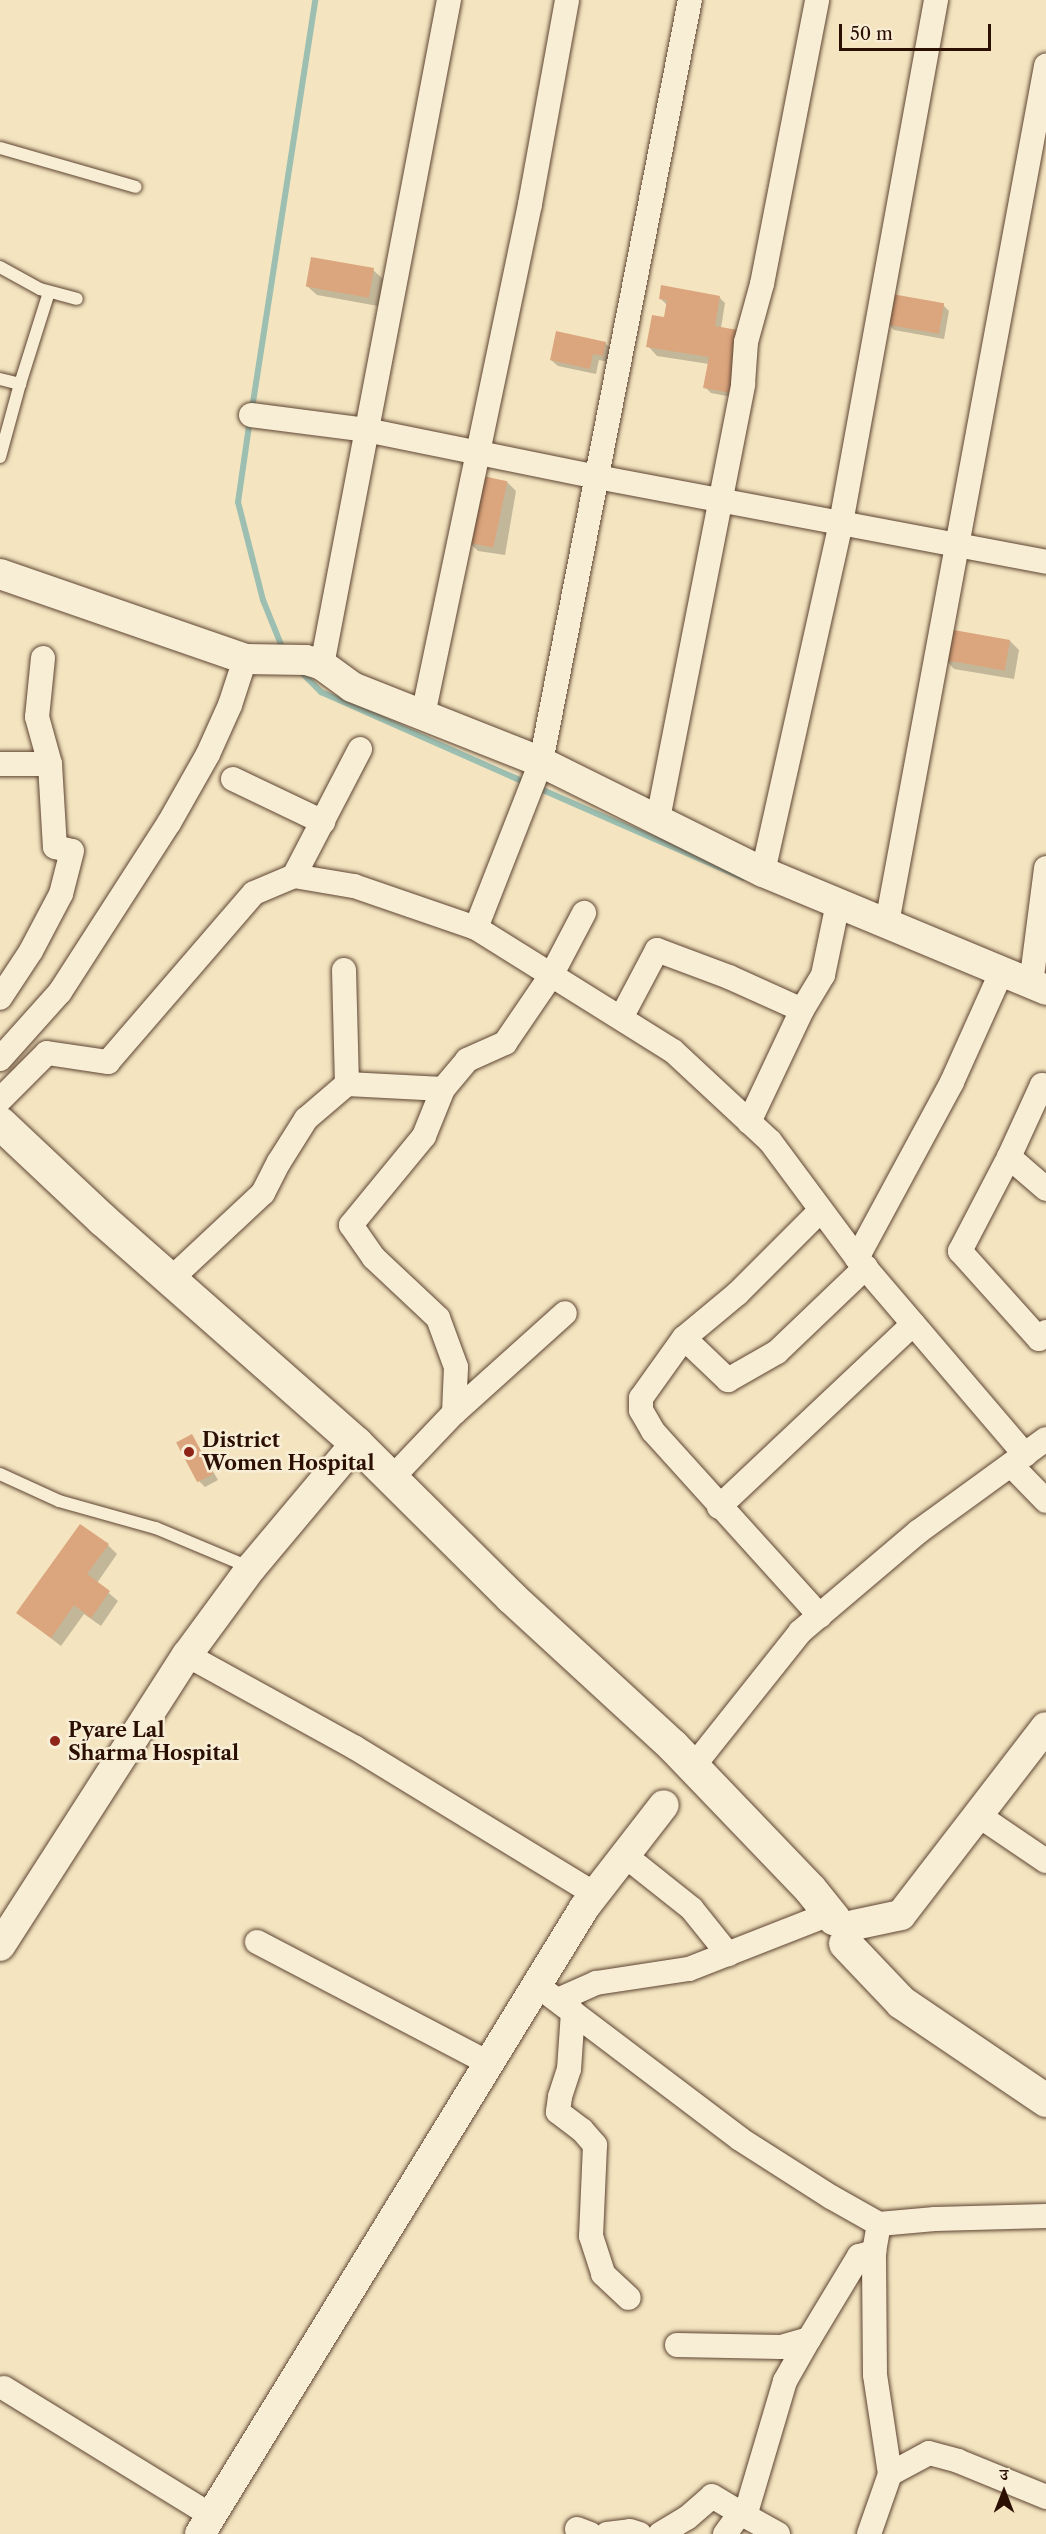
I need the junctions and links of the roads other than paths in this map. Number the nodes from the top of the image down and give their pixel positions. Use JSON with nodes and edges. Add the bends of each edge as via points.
{"nodes":[{"id":1,"x":449,"y":0,"type":"edge"},
{"id":2,"x":567,"y":0,"type":"edge"},
{"id":3,"x":690,"y":0,"type":"edge"},
{"id":4,"x":817,"y":0,"type":"edge"},
{"id":5,"x":936,"y":0,"type":"edge"},
{"id":6,"x":1046,"y":66,"type":"edge"},
{"id":7,"x":0,"y":148,"type":"edge"},
{"id":8,"x":136,"y":187,"type":"dead end"},
{"id":9,"x":0,"y":267,"type":"edge"},
{"id":10,"x":49,"y":292,"type":"junction"},
{"id":11,"x":78,"y":299,"type":"dead end"},
{"id":12,"x":0,"y":379,"type":"edge"},
{"id":13,"x":20,"y":384,"type":"junction"},
{"id":14,"x":251,"y":415,"type":"dead end"},
{"id":15,"x":366,"y":430,"type":"junction"},
{"id":16,"x":476,"y":453,"type":"junction"},
{"id":17,"x":0,"y":457,"type":"edge"},
{"id":18,"x":597,"y":477,"type":"junction"},
{"id":19,"x":719,"y":500,"type":"junction"},
{"id":20,"x":841,"y":523,"type":"junction"},
{"id":21,"x":957,"y":545,"type":"junction"},
{"id":22,"x":1046,"y":562,"type":"edge"},
{"id":23,"x":0,"y":574,"type":"edge"},
{"id":24,"x":43,"y":658,"type":"dead end"},
{"id":25,"x":256,"y":659,"type":"junction"},
{"id":26,"x":314,"y":662,"type":"junction"},
{"id":27,"x":423,"y":715,"type":"junction"},
{"id":28,"x":360,"y":749,"type":"dead end"},
{"id":29,"x":541,"y":762,"type":"junction"},
{"id":30,"x":0,"y":764,"type":"edge"},
{"id":31,"x":50,"y":764,"type":"junction"},
{"id":32,"x":233,"y":779,"type":"dead end"},
{"id":33,"x":658,"y":819,"type":"junction"},
{"id":34,"x":323,"y":822,"type":"junction"},
{"id":35,"x":1046,"y":868,"type":"edge"},
{"id":36,"x":763,"y":872,"type":"junction"},
{"id":37,"x":294,"y":876,"type":"junction"},
{"id":38,"x":838,"y":903,"type":"junction"},
{"id":39,"x":584,"y":913,"type":"dead end"},
{"id":40,"x":887,"y":923,"type":"junction"},
{"id":41,"x":476,"y":928,"type":"junction"},
{"id":42,"x":344,"y":970,"type":"dead end"},
{"id":43,"x":552,"y":975,"type":"junction"},
{"id":44,"x":998,"y":980,"type":"junction"},
{"id":45,"x":1038,"y":987,"type":"edge"},
{"id":46,"x":0,"y":998,"type":"edge"},
{"id":47,"x":802,"y":1010,"type":"junction"},
{"id":48,"x":621,"y":1018,"type":"junction"},
{"id":49,"x":0,"y":1059,"type":"edge"},
{"id":50,"x":347,"y":1084,"type":"junction"},
{"id":51,"x":1046,"y":1087,"type":"edge"},
{"id":52,"x":443,"y":1089,"type":"junction"},
{"id":53,"x":0,"y":1100,"type":"edge"},
{"id":54,"x":749,"y":1122,"type":"junction"},
{"id":55,"x":0,"y":1123,"type":"edge"},
{"id":56,"x":1009,"y":1157,"type":"junction"},
{"id":57,"x":1046,"y":1190,"type":"edge"},
{"id":58,"x":821,"y":1210,"type":"junction"},
{"id":59,"x":861,"y":1262,"type":"junction"},
{"id":60,"x":171,"y":1279,"type":"junction"},
{"id":61,"x":565,"y":1313,"type":"dead end"},
{"id":62,"x":913,"y":1323,"type":"junction"},
{"id":63,"x":1046,"y":1332,"type":"edge"},
{"id":64,"x":684,"y":1338,"type":"junction"},
{"id":65,"x":454,"y":1413,"type":"junction"},
{"id":66,"x":1046,"y":1439,"type":"edge"},
{"id":67,"x":357,"y":1443,"type":"junction"},
{"id":68,"x":1018,"y":1460,"type":"junction"},
{"id":69,"x":0,"y":1474,"type":"edge"},
{"id":70,"x":392,"y":1478,"type":"junction"},
{"id":71,"x":1046,"y":1501,"type":"edge"},
{"id":72,"x":719,"y":1507,"type":"junction"},
{"id":73,"x":251,"y":1568,"type":"junction"},
{"id":74,"x":820,"y":1616,"type":"junction"},
{"id":75,"x":187,"y":1655,"type":"junction"},
{"id":76,"x":1046,"y":1727,"type":"edge"},
{"id":77,"x":692,"y":1768,"type":"junction"},
{"id":78,"x":664,"y":1805,"type":"dead end"},
{"id":79,"x":978,"y":1815,"type":"junction"},
{"id":80,"x":622,"y":1859,"type":"junction"},
{"id":81,"x":1046,"y":1862,"type":"edge"},
{"id":82,"x":595,"y":1894,"type":"junction"},
{"id":83,"x":843,"y":1927,"type":"junction"},
{"id":84,"x":257,"y":1942,"type":"dead end"},
{"id":85,"x":0,"y":1947,"type":"edge"},
{"id":86,"x":728,"y":1954,"type":"junction"},
{"id":87,"x":556,"y":1999,"type":"junction"},
{"id":88,"x":490,"y":2064,"type":"junction"},
{"id":89,"x":1046,"y":2079,"type":"edge"},
{"id":90,"x":1046,"y":2100,"type":"edge"},
{"id":91,"x":1046,"y":2216,"type":"edge"},
{"id":92,"x":879,"y":2224,"type":"junction"},
{"id":93,"x":874,"y":2252,"type":"junction"},
{"id":94,"x":629,"y":2298,"type":"dead end"},
{"id":95,"x":809,"y":2340,"type":"junction"},
{"id":96,"x":677,"y":2345,"type":"dead end"},
{"id":97,"x":4,"y":2388,"type":"dead end"},
{"id":98,"x":890,"y":2474,"type":"junction"},
{"id":99,"x":1046,"y":2497,"type":"edge"},
{"id":100,"x":742,"y":2515,"type":"junction"},
{"id":101,"x":206,"y":2525,"type":"edge"},
{"id":102,"x":607,"y":2534,"type":"edge"},
{"id":103,"x":640,"y":2534,"type":"edge"},
{"id":104,"x":660,"y":2534,"type":"edge"},
{"id":105,"x":725,"y":2534,"type":"edge"},
{"id":106,"x":778,"y":2534,"type":"edge"},
{"id":107,"x":869,"y":2534,"type":"edge"}],
"edges":[{"from":1,"to":15,"type":"street"},
{"from":2,"to":16,"type":"street","via":[[530,204]]},
{"from":3,"to":18,"type":"street"},
{"from":4,"to":19,"type":"street","via":[[762,284],[746,342],[742,384]]},
{"from":5,"to":20,"type":"street"},
{"from":6,"to":21,"type":"street"},
{"from":7,"to":8,"type":"lane"},
{"from":9,"to":10,"type":"lane"},
{"from":10,"to":11,"type":"lane"},
{"from":10,"to":13,"type":"lane"},
{"from":12,"to":13,"type":"lane"},
{"from":13,"to":17,"type":"lane"},
{"from":14,"to":15,"type":"street"},
{"from":15,"to":16,"type":"street"},
{"from":15,"to":26,"type":"street"},
{"from":16,"to":18,"type":"street"},
{"from":16,"to":27,"type":"street"},
{"from":18,"to":19,"type":"street"},
{"from":18,"to":29,"type":"street"},
{"from":19,"to":20,"type":"street"},
{"from":19,"to":33,"type":"street"},
{"from":20,"to":21,"type":"street"},
{"from":20,"to":36,"type":"street"},
{"from":21,"to":22,"type":"street"},
{"from":21,"to":40,"type":"street"},
{"from":23,"to":25,"type":"street"},
{"from":24,"to":31,"type":"street","via":[[37,717]]},
{"from":25,"to":26,"type":"street"},
{"from":25,"to":49,"type":"street","via":[[169,823],[60,992]]},
{"from":26,"to":27,"type":"street","via":[[352,687]]},
{"from":27,"to":29,"type":"street"},
{"from":28,"to":34,"type":"street"},
{"from":29,"to":33,"type":"street"},
{"from":29,"to":41,"type":"street"},
{"from":30,"to":31,"type":"street"},
{"from":31,"to":46,"type":"street","via":[[55,847],[72,851],[61,894]]},
{"from":32,"to":34,"type":"street"},
{"from":33,"to":36,"type":"street"},
{"from":34,"to":37,"type":"street"},
{"from":35,"to":45,"type":"street"},
{"from":36,"to":38,"type":"street"},
{"from":37,"to":41,"type":"street","via":[[354,886]]},
{"from":37,"to":53,"type":"street","via":[[254,893],[108,1062],[47,1053]]},
{"from":38,"to":40,"type":"street"},
{"from":38,"to":47,"type":"street","via":[[823,975]]},
{"from":39,"to":43,"type":"street"},
{"from":40,"to":44,"type":"street"},
{"from":41,"to":43,"type":"street"},
{"from":42,"to":50,"type":"street"},
{"from":43,"to":48,"type":"street"},
{"from":43,"to":52,"type":"street","via":[[505,1043],[467,1060]]},
{"from":44,"to":45,"type":"street"},
{"from":44,"to":59,"type":"street","via":[[952,1082]]},
{"from":47,"to":48,"type":"street","via":[[729,976],[657,950]]},
{"from":47,"to":54,"type":"street"},
{"from":48,"to":54,"type":"street","via":[[673,1051]]},
{"from":50,"to":52,"type":"street"},
{"from":50,"to":60,"type":"street","via":[[306,1119],[263,1193]]},
{"from":51,"to":56,"type":"street","via":[[1042,1085]]},
{"from":52,"to":65,"type":"street","via":[[424,1136],[351,1225],[374,1258],[438,1318],[456,1367]]},
{"from":54,"to":58,"type":"street","via":[[770,1141]]},
{"from":55,"to":60,"type":"main road"},
{"from":56,"to":57,"type":"street"},
{"from":56,"to":63,"type":"street","via":[[960,1251],[1039,1339]]},
{"from":58,"to":59,"type":"street"},
{"from":58,"to":64,"type":"street","via":[[738,1293]]},
{"from":59,"to":62,"type":"street"},
{"from":59,"to":64,"type":"street","via":[[777,1352],[728,1380]]},
{"from":60,"to":67,"type":"main road"},
{"from":61,"to":65,"type":"street"},
{"from":62,"to":68,"type":"street"},
{"from":62,"to":72,"type":"street"},
{"from":64,"to":72,"type":"street","via":[[641,1398],[641,1410],[653,1431]]},
{"from":65,"to":70,"type":"street"},
{"from":66,"to":68,"type":"street"},
{"from":67,"to":70,"type":"main road"},
{"from":67,"to":73,"type":"street"},
{"from":68,"to":71,"type":"street"},
{"from":68,"to":74,"type":"street","via":[[918,1532]]},
{"from":69,"to":73,"type":"lane","via":[[58,1501],[156,1527]]},
{"from":70,"to":77,"type":"main road"},
{"from":72,"to":74,"type":"street"},
{"from":73,"to":75,"type":"street"},
{"from":74,"to":77,"type":"street","via":[[800,1632]]},
{"from":75,"to":82,"type":"street","via":[[354,1747]]},
{"from":75,"to":85,"type":"street"},
{"from":76,"to":79,"type":"street"},
{"from":77,"to":83,"type":"main road"},
{"from":78,"to":80,"type":"street"},
{"from":79,"to":81,"type":"street"},
{"from":79,"to":83,"type":"street","via":[[901,1915]]},
{"from":80,"to":82,"type":"street"},
{"from":80,"to":86,"type":"street","via":[[633,1862],[692,1909]]},
{"from":82,"to":87,"type":"street"},
{"from":83,"to":86,"type":"street"},
{"from":83,"to":89,"type":"main road","via":[[876,1948],[932,2001],[1010,2061]]},
{"from":83,"to":90,"type":"main road","via":[[901,2002]]},
{"from":84,"to":88,"type":"street"},
{"from":86,"to":87,"type":"street","via":[[688,1969],[596,1983]]},
{"from":87,"to":88,"type":"street"},
{"from":87,"to":92,"type":"street","via":[[740,2139]]},
{"from":87,"to":94,"type":"street","via":[[569,2069],[558,2112],[595,2145],[591,2236],[603,2274]]},
{"from":88,"to":101,"type":"street"},
{"from":91,"to":92,"type":"street"},
{"from":92,"to":93,"type":"street"},
{"from":93,"to":95,"type":"street","via":[[859,2256]]},
{"from":93,"to":98,"type":"street","via":[[875,2375]]},
{"from":95,"to":96,"type":"street","via":[[781,2347]]},
{"from":95,"to":100,"type":"street","via":[[785,2381]]},
{"from":97,"to":101,"type":"street"},
{"from":98,"to":99,"type":"street","via":[[929,2453]]},
{"from":98,"to":107,"type":"street"},
{"from":100,"to":104,"type":"street","via":[[712,2496],[687,2518]]},
{"from":100,"to":105,"type":"street"},
{"from":100,"to":106,"type":"street"},
{"from":102,"to":103,"type":"street"}]}
